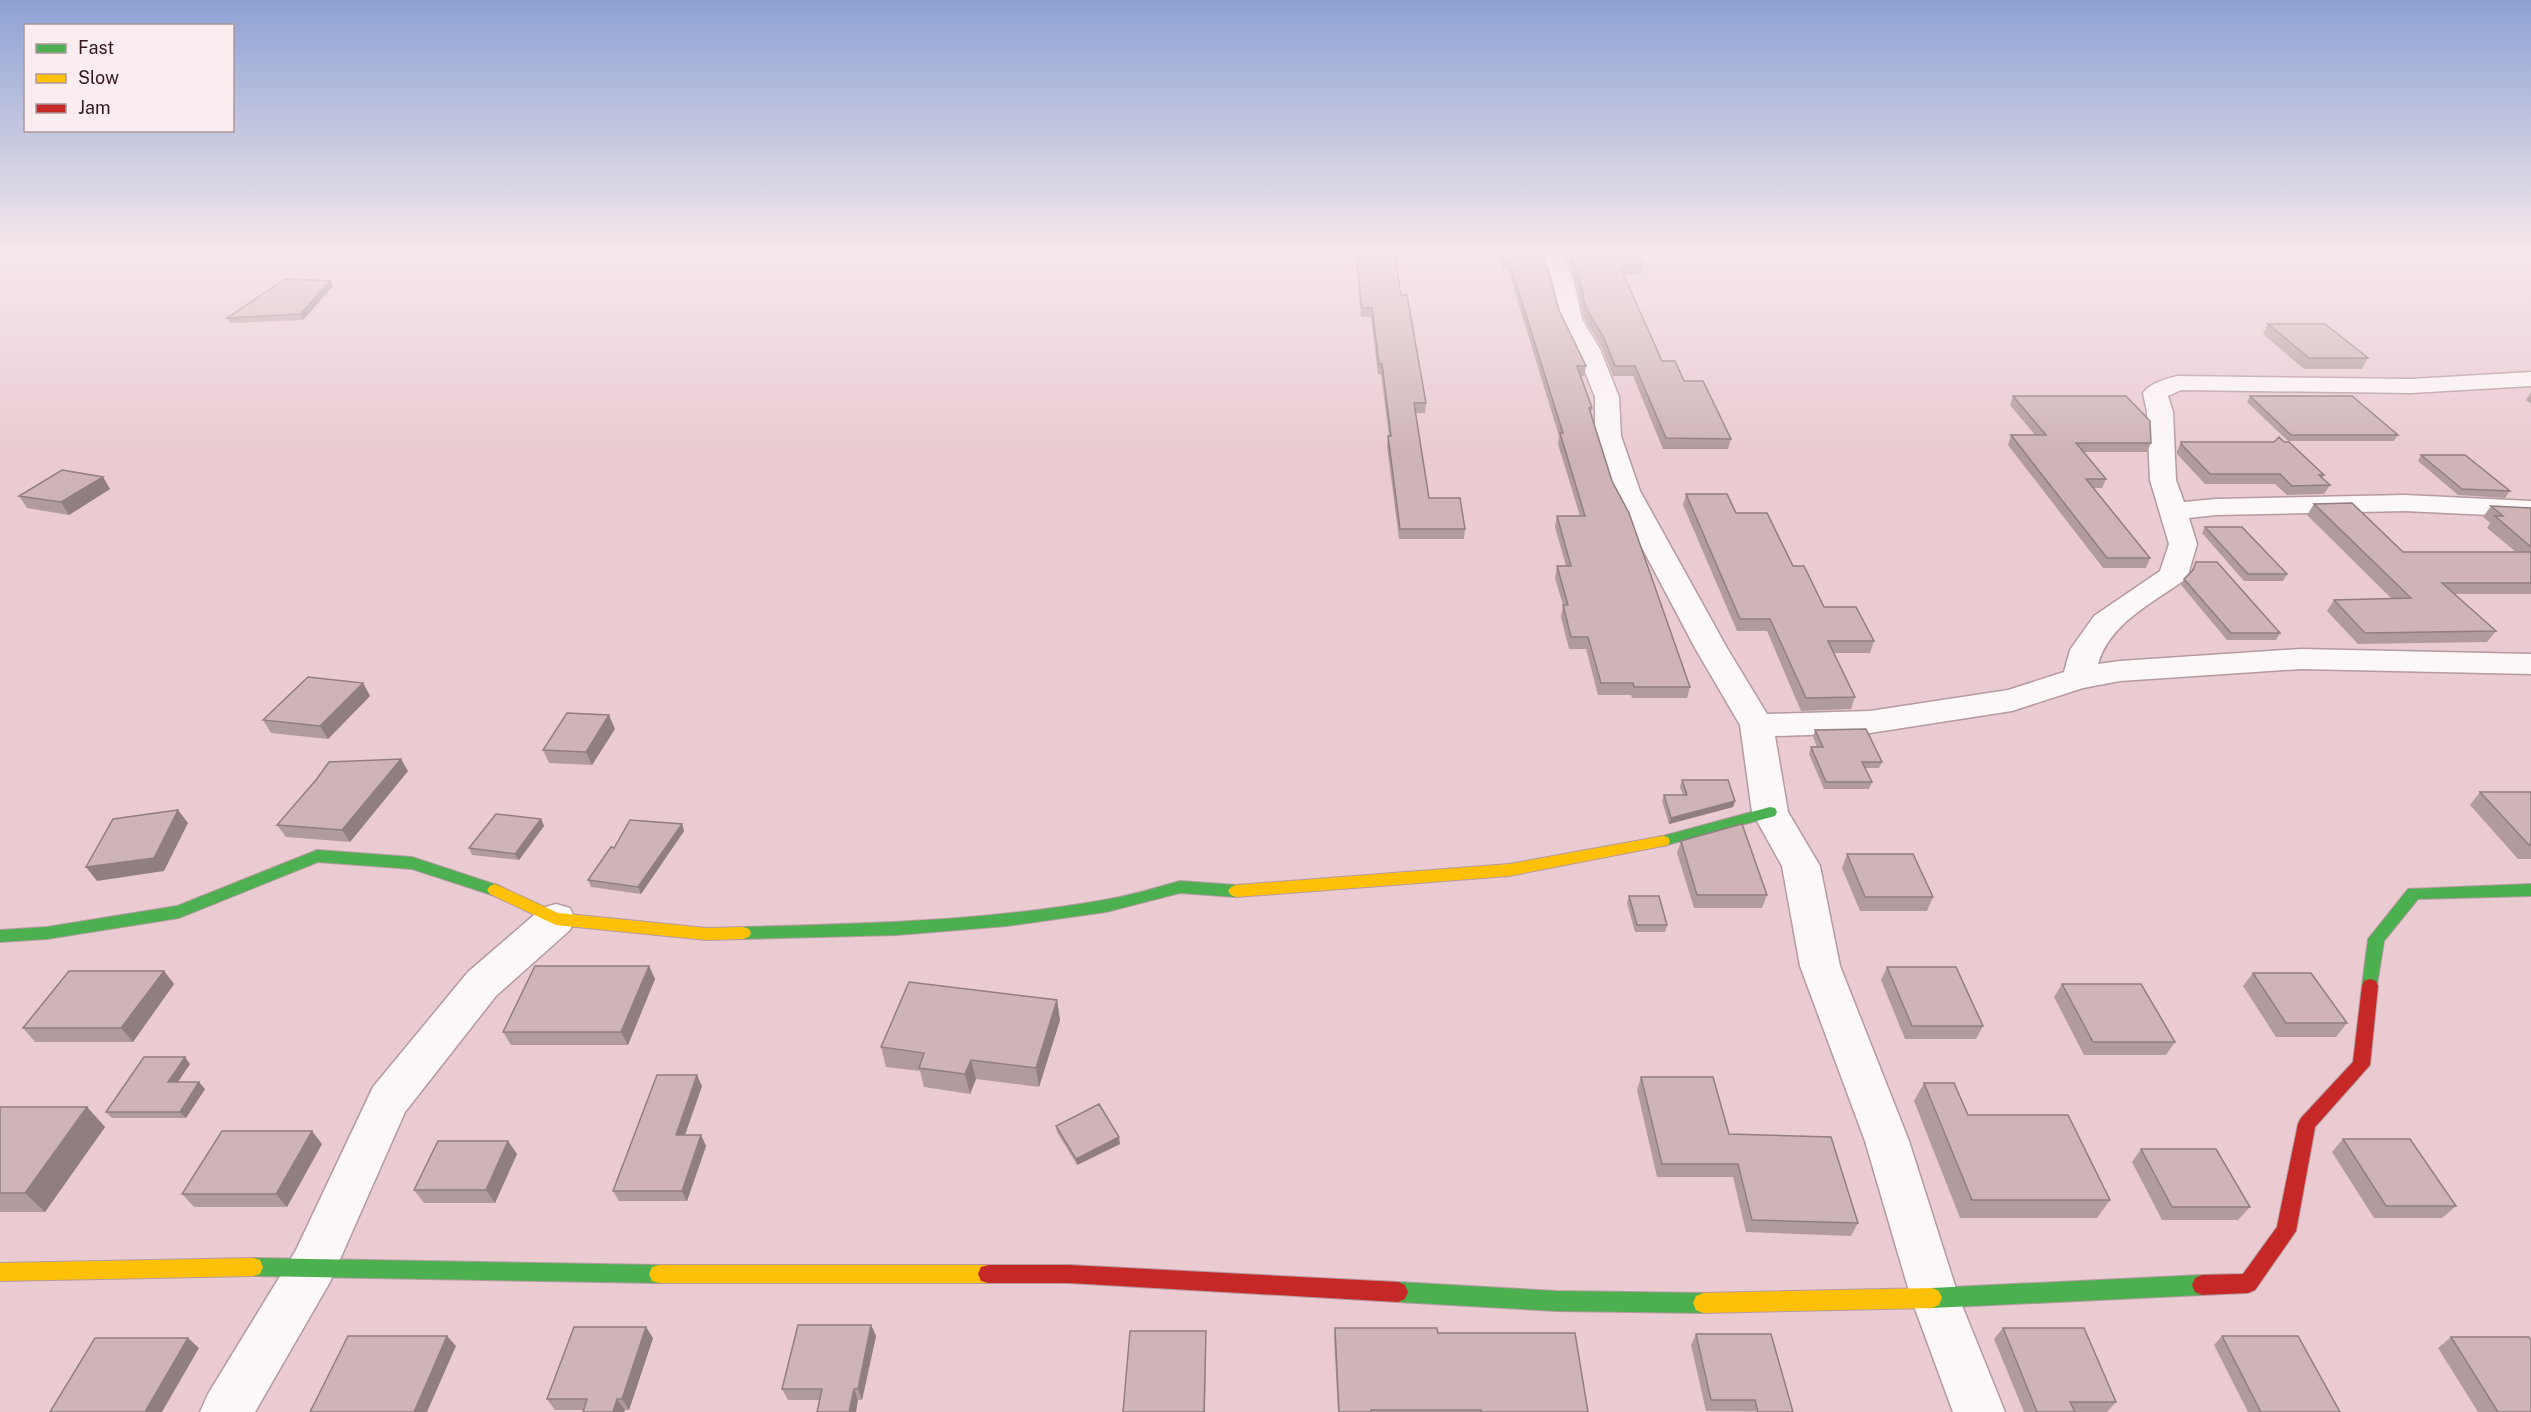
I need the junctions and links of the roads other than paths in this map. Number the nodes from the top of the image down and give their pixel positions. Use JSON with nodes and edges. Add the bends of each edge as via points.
{"nodes":[{"id":1,"x":1571,"y":317,"type":"edge"},
{"id":2,"x":2531,"y":379,"type":"edge"},
{"id":3,"x":2531,"y":510,"type":"edge"},
{"id":4,"x":2173,"y":512,"type":"junction"},
{"id":5,"x":2531,"y":664,"type":"edge"},
{"id":6,"x":2078,"y":678,"type":"junction"},
{"id":7,"x":1757,"y":725,"type":"junction"},
{"id":8,"x":1770,"y":812,"type":"junction"},
{"id":9,"x":2531,"y":890,"type":"edge"},
{"id":10,"x":556,"y":919,"type":"junction"},
{"id":11,"x":0,"y":936,"type":"edge"},
{"id":12,"x":313,"y":1266,"type":"junction"},
{"id":13,"x":0,"y":1272,"type":"edge"},
{"id":14,"x":1935,"y":1298,"type":"junction"},
{"id":15,"x":226,"y":1412,"type":"edge"},
{"id":16,"x":1979,"y":1412,"type":"edge"}],
"edges":[{"from":1,"to":7,"type":"street","via":[[1606,397],[1608,436],[1626,491]]},
{"from":2,"to":4,"type":"street","via":[[2411,386],[2177,383],[2156,393],[2163,480]]},
{"from":3,"to":4,"type":"street","via":[[2405,503],[2216,507]]},
{"from":4,"to":6,"type":"street","via":[[2183,544],[2173,575],[2105,623],[2086,650]]},
{"from":5,"to":6,"type":"street","via":[[2301,659],[2120,671]]},
{"from":6,"to":7,"type":"street","via":[[2012,700],[1870,722]]},
{"from":7,"to":8,"type":"street"},
{"from":8,"to":10,"type":"street","via":[[1691,835],[1509,870],[1247,892],[1180,887],[1106,906],[1007,920],[897,929],[707,934]]},
{"from":8,"to":14,"type":"street","via":[[1801,866],[1820,966],[1887,1142]]},
{"from":9,"to":14,"type":"street","via":[[2414,894],[2376,939],[2361,1065],[2307,1124],[2286,1231],[2248,1283]]},
{"from":10,"to":11,"type":"street","via":[[492,888],[412,863],[317,856],[179,912],[47,933]]},
{"from":10,"to":12,"type":"street","via":[[482,984],[388,1100]]},
{"from":12,"to":13,"type":"street"},
{"from":12,"to":14,"type":"street","via":[[547,1274],[1069,1274],[1556,1301],[1697,1303]]},
{"from":12,"to":15,"type":"street"},
{"from":14,"to":16,"type":"street"}]}
